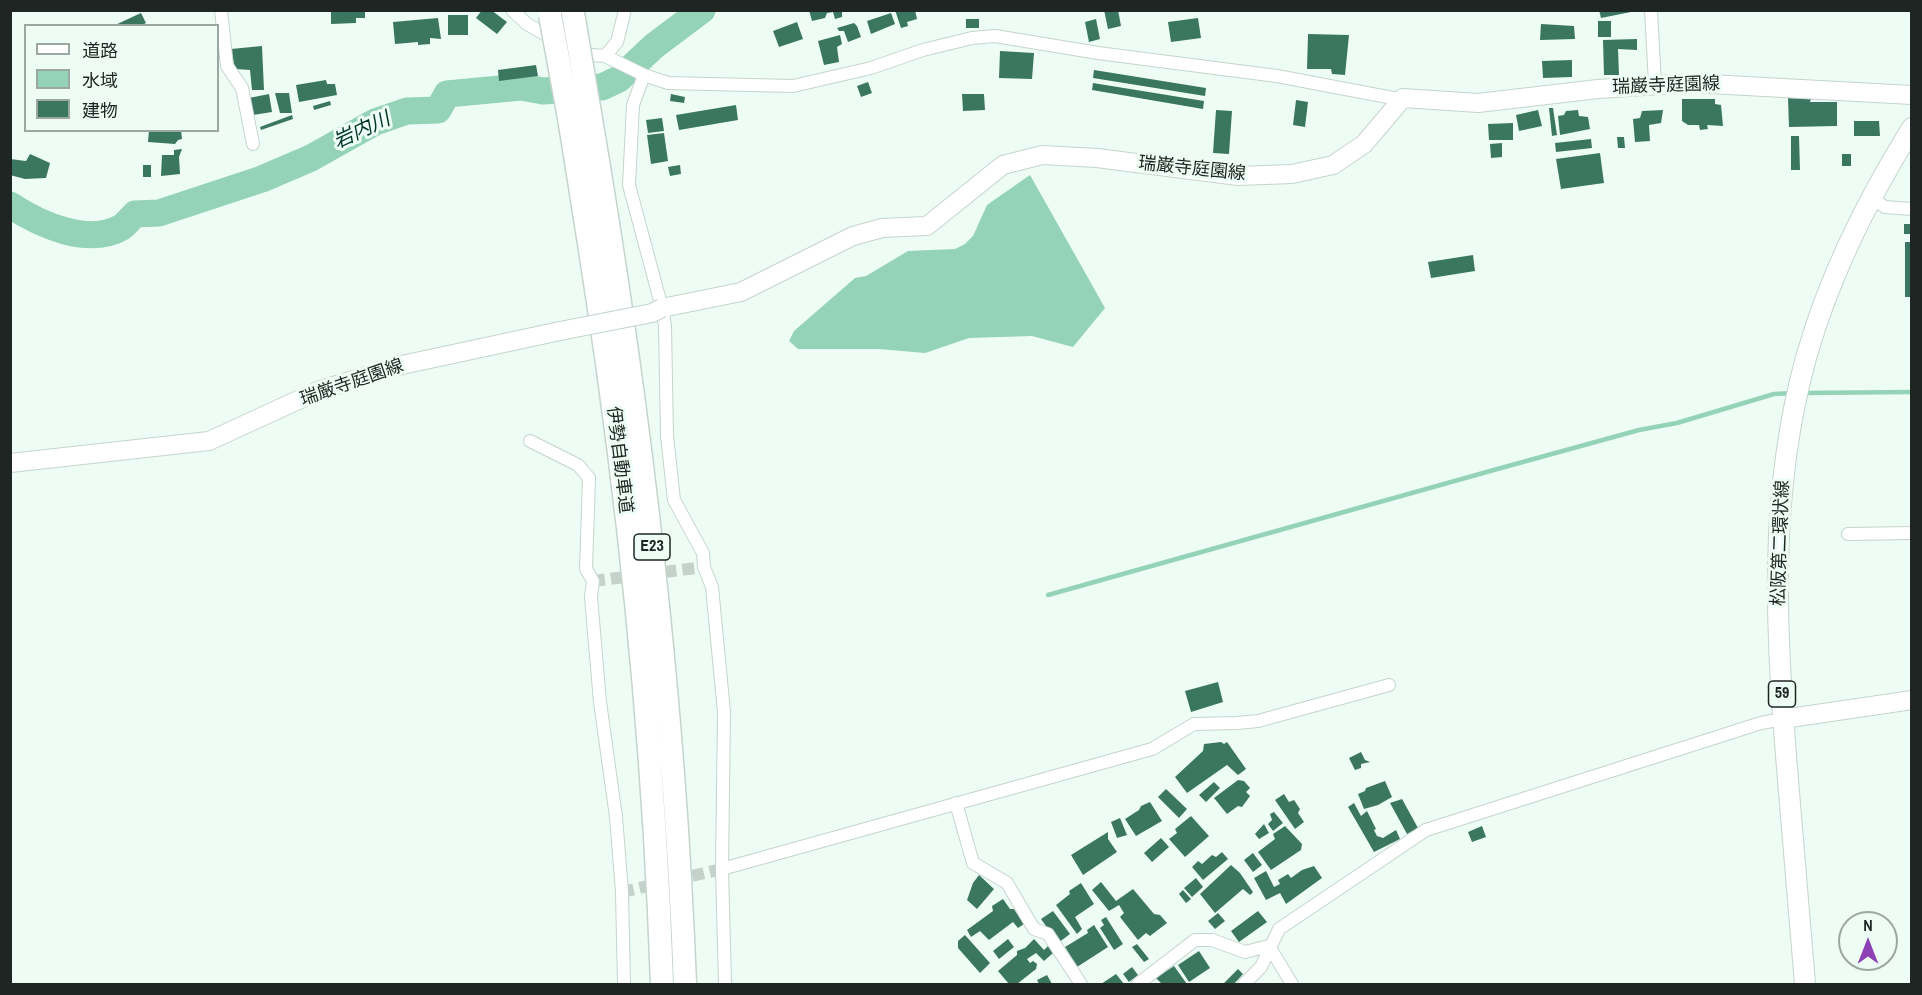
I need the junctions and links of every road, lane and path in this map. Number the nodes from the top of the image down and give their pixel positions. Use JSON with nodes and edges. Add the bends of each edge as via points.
{"nodes":[{"id":1,"x":220,"y":10,"type":"edge"},
{"id":2,"x":512,"y":10,"type":"edge"},
{"id":3,"x":625,"y":10,"type":"edge"},
{"id":4,"x":1651,"y":10,"type":"edge"},
{"id":5,"x":572,"y":12,"type":"edge"},
{"id":6,"x":549,"y":13,"type":"edge"},
{"id":7,"x":604,"y":56,"type":"junction"},
{"id":8,"x":644,"y":75,"type":"junction"},
{"id":9,"x":1655,"y":84,"type":"junction"},
{"id":10,"x":1911,"y":95,"type":"edge"},
{"id":11,"x":1403,"y":98,"type":"junction"},
{"id":12,"x":580,"y":116,"type":"junction"},
{"id":13,"x":1911,"y":128,"type":"edge"},
{"id":14,"x":253,"y":144,"type":"dead end"},
{"id":15,"x":1871,"y":198,"type":"junction"},
{"id":16,"x":1911,"y":209,"type":"edge"},
{"id":17,"x":662,"y":308,"type":"junction"},
{"id":18,"x":530,"y":441,"type":"dead end"},
{"id":19,"x":10,"y":463,"type":"edge"},
{"id":20,"x":1911,"y":533,"type":"edge"},
{"id":21,"x":1848,"y":534,"type":"dead end"},
{"id":22,"x":1389,"y":685,"type":"dead end"},
{"id":23,"x":1911,"y":700,"type":"edge"},
{"id":24,"x":1783,"y":718,"type":"junction"},
{"id":25,"x":956,"y":803,"type":"junction"},
{"id":26,"x":722,"y":868,"type":"junction"},
{"id":27,"x":1269,"y":946,"type":"junction"},
{"id":28,"x":624,"y":984,"type":"edge"},
{"id":29,"x":662,"y":984,"type":"edge"},
{"id":30,"x":685,"y":984,"type":"edge"},
{"id":31,"x":725,"y":984,"type":"edge"},
{"id":32,"x":1081,"y":984,"type":"edge"},
{"id":33,"x":1138,"y":984,"type":"edge"},
{"id":34,"x":1244,"y":984,"type":"edge"},
{"id":35,"x":1292,"y":984,"type":"edge"},
{"id":36,"x":1804,"y":984,"type":"edge"}],
"edges":[{"from":1,"to":14,"type":"street","via":[[227,66],[242,88]]},
{"from":2,"to":7,"type":"street","via":[[543,34],[591,55]]},
{"from":3,"to":7,"type":"street","via":[[617,42]]},
{"from":4,"to":9,"type":"street"},
{"from":5,"to":12,"type":"highway","name":"伊勢自動車道","bridge":true},
{"from":6,"to":12,"type":"highway","name":"伊勢自動車道","bridge":true},
{"from":7,"to":8,"type":"street"},
{"from":8,"to":11,"type":"street","via":[[668,83],[793,86],[964,40],[995,36]]},
{"from":8,"to":17,"type":"street","via":[[633,105],[628,185]]},
{"from":9,"to":10,"type":"main road","name":"瑞巌寺庭園線","via":[[1735,84]]},
{"from":9,"to":11,"type":"main road","name":"瑞巌寺庭園線","via":[[1478,103]]},
{"from":11,"to":17,"type":"main road","name":"瑞巌寺庭園線","via":[[1364,144],[1332,165],[1292,174],[1238,176],[1042,155],[1003,165],[927,226],[882,228],[853,236],[741,292]]},
{"from":12,"to":29,"type":"highway","name":"伊勢自動車道","number":"E23","via":[[641,652]]},
{"from":12,"to":30,"type":"highway","name":"伊勢自動車道","number":"E23","via":[[612,238],[649,520],[663,650]]},
{"from":13,"to":15,"type":"main road","name":"松阪第二環状線","number":"59"},
{"from":15,"to":16,"type":"street","via":[[1885,207]]},
{"from":15,"to":24,"type":"main road","name":"松阪第二環状線","number":"59","via":[[1826,297],[1795,403],[1777,547]]},
{"from":17,"to":19,"type":"main road","name":"瑞厳寺庭園線","bridge":true,"via":[[402,365],[320,390],[209,441]]},
{"from":17,"to":26,"type":"street","via":[[674,500],[703,553],[712,587],[724,712]]},
{"from":18,"to":28,"type":"street","via":[[578,465],[589,478],[586,569],[593,581],[600,702],[616,817]]},
{"from":20,"to":21,"type":"street"},
{"from":22,"to":25,"type":"street","via":[[1258,720],[1194,724],[1152,749]]},
{"from":23,"to":24,"type":"main road"},
{"from":24,"to":27,"type":"street","via":[[1426,830],[1279,929]]},
{"from":24,"to":36,"type":"main road","name":"松阪第二環状線","number":"59"},
{"from":25,"to":26,"type":"street"},
{"from":25,"to":32,"type":"street","via":[[972,863],[1007,883],[1034,929],[1048,934]]},
{"from":26,"to":31,"type":"street"},
{"from":27,"to":33,"type":"street","via":[[1245,952],[1212,940],[1196,940]]},
{"from":27,"to":34,"type":"street","via":[[1260,967]]},
{"from":27,"to":35,"type":"street"}]}
